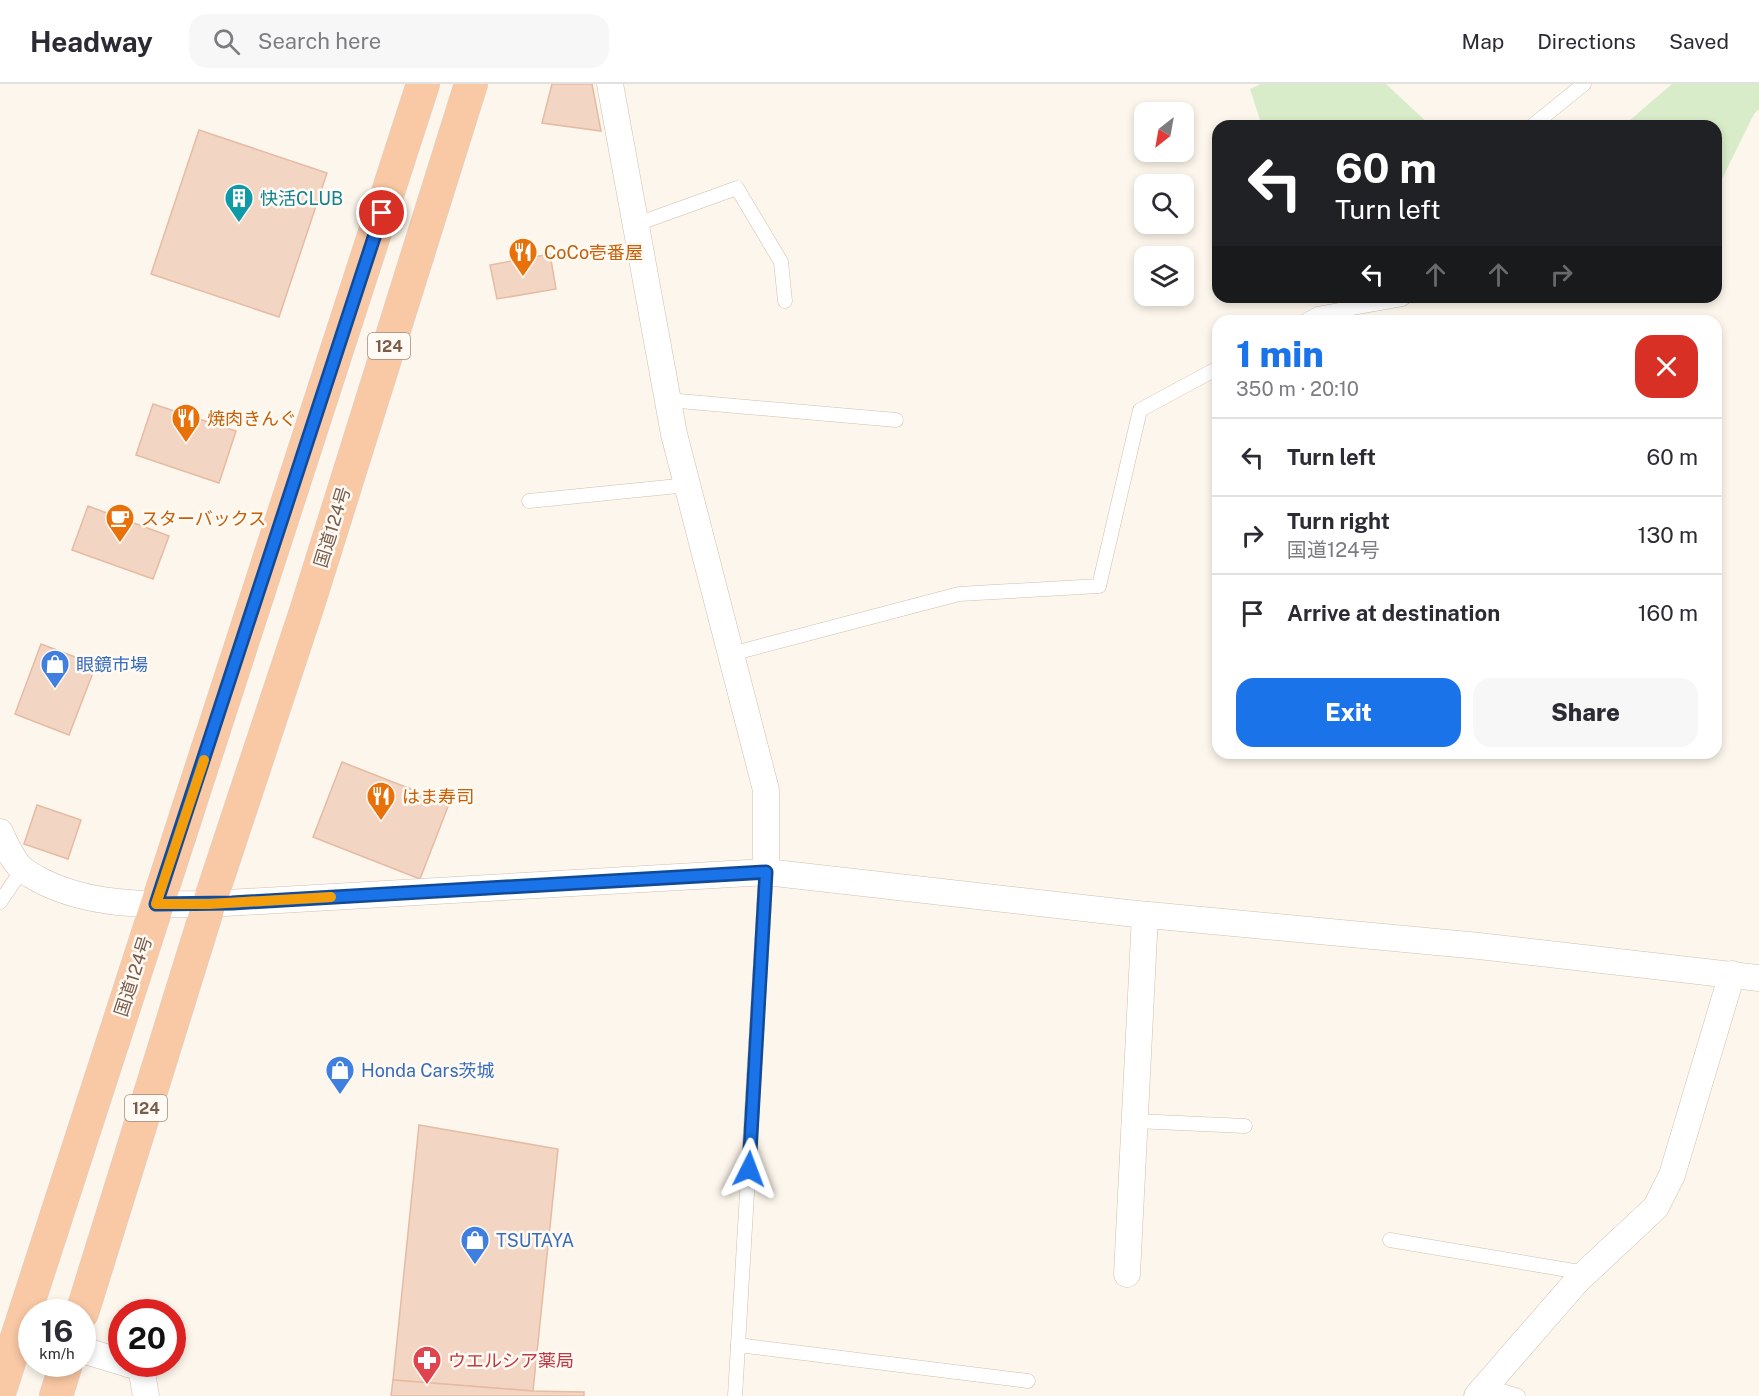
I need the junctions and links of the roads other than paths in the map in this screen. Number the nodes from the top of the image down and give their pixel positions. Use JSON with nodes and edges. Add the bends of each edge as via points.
{"nodes":[{"id":1,"x":423,"y":84,"type":"edge"},
{"id":2,"x":471,"y":84,"type":"edge"},
{"id":3,"x":610,"y":84,"type":"edge"},
{"id":4,"x":1584,"y":84,"type":"edge"},
{"id":5,"x":1539,"y":120,"type":"edge"},
{"id":6,"x":637,"y":224,"type":"junction"},
{"id":7,"x":784,"y":301,"type":"dead end"},
{"id":8,"x":1380,"y":303,"type":"edge"},
{"id":9,"x":1316,"y":315,"type":"edge"},
{"id":10,"x":1212,"y":371,"type":"edge"},
{"id":11,"x":668,"y":400,"type":"junction"},
{"id":12,"x":896,"y":420,"type":"dead end"},
{"id":13,"x":687,"y":485,"type":"junction"},
{"id":14,"x":529,"y":501,"type":"dead end"},
{"id":15,"x":731,"y":654,"type":"junction"},
{"id":16,"x":0,"y":832,"type":"edge"},
{"id":17,"x":22,"y":870,"type":"junction"},
{"id":18,"x":766,"y":872,"type":"junction"},
{"id":19,"x":0,"y":902,"type":"edge"},
{"id":20,"x":156,"y":904,"type":"junction"},
{"id":21,"x":209,"y":904,"type":"junction"},
{"id":22,"x":1145,"y":915,"type":"junction"},
{"id":23,"x":1732,"y":974,"type":"junction"},
{"id":24,"x":1759,"y":978,"type":"edge"},
{"id":25,"x":1135,"y":1121,"type":"junction"},
{"id":26,"x":1245,"y":1126,"type":"dead end"},
{"id":27,"x":1390,"y":1240,"type":"dead end"},
{"id":28,"x":1586,"y":1273,"type":"junction"},
{"id":29,"x":1127,"y":1274,"type":"dead end"},
{"id":30,"x":35,"y":1299,"type":"edge"},
{"id":31,"x":86,"y":1299,"type":"edge"},
{"id":32,"x":738,"y":1345,"type":"junction"},
{"id":33,"x":18,"y":1349,"type":"edge"},
{"id":34,"x":62,"y":1377,"type":"edge"},
{"id":35,"x":143,"y":1377,"type":"edge"},
{"id":36,"x":1028,"y":1381,"type":"dead end"},
{"id":37,"x":0,"y":1390,"type":"edge"},
{"id":38,"x":1481,"y":1391,"type":"edge"},
{"id":39,"x":56,"y":1396,"type":"edge"},
{"id":40,"x":146,"y":1396,"type":"edge"},
{"id":41,"x":735,"y":1396,"type":"edge"},
{"id":42,"x":1518,"y":1396,"type":"edge"}],
"edges":[{"from":1,"to":20,"type":"highway","name":"国道124号","number":"124"},
{"from":2,"to":21,"type":"highway","name":"国道124号","number":"124","via":[[307,608]]},
{"from":3,"to":6,"type":"street"},
{"from":4,"to":5,"type":"lane"},
{"from":6,"to":7,"type":"lane","via":[[737,188],[781,262]]},
{"from":6,"to":11,"type":"street"},
{"from":8,"to":9,"type":"lane"},
{"from":10,"to":15,"type":"lane","via":[[1140,410],[1099,586],[959,594]]},
{"from":11,"to":12,"type":"lane"},
{"from":11,"to":13,"type":"street"},
{"from":13,"to":14,"type":"lane"},
{"from":13,"to":15,"type":"street"},
{"from":15,"to":18,"type":"street","via":[[766,790]]},
{"from":16,"to":17,"type":"street"},
{"from":17,"to":19,"type":"lane"},
{"from":17,"to":20,"type":"street","via":[[78,895]]},
{"from":18,"to":21,"type":"street"},
{"from":18,"to":22,"type":"street"},
{"from":18,"to":32,"type":"lane"},
{"from":20,"to":21,"type":"street"},
{"from":20,"to":30,"type":"highway","name":"国道124号","number":"124"},
{"from":21,"to":31,"type":"highway","name":"国道124号","number":"124"},
{"from":22,"to":23,"type":"street","via":[[1479,945]]},
{"from":22,"to":25,"type":"street"},
{"from":23,"to":24,"type":"street"},
{"from":23,"to":28,"type":"street","via":[[1672,1175],[1656,1207]]},
{"from":25,"to":26,"type":"lane"},
{"from":25,"to":29,"type":"street"},
{"from":27,"to":28,"type":"lane"},
{"from":28,"to":38,"type":"street"},
{"from":32,"to":36,"type":"lane"},
{"from":32,"to":41,"type":"lane"},
{"from":33,"to":37,"type":"highway","name":"国道124号","number":"124"},
{"from":34,"to":39,"type":"highway"},
{"from":35,"to":40,"type":"street"},
{"from":38,"to":42,"type":"lane"}]}
